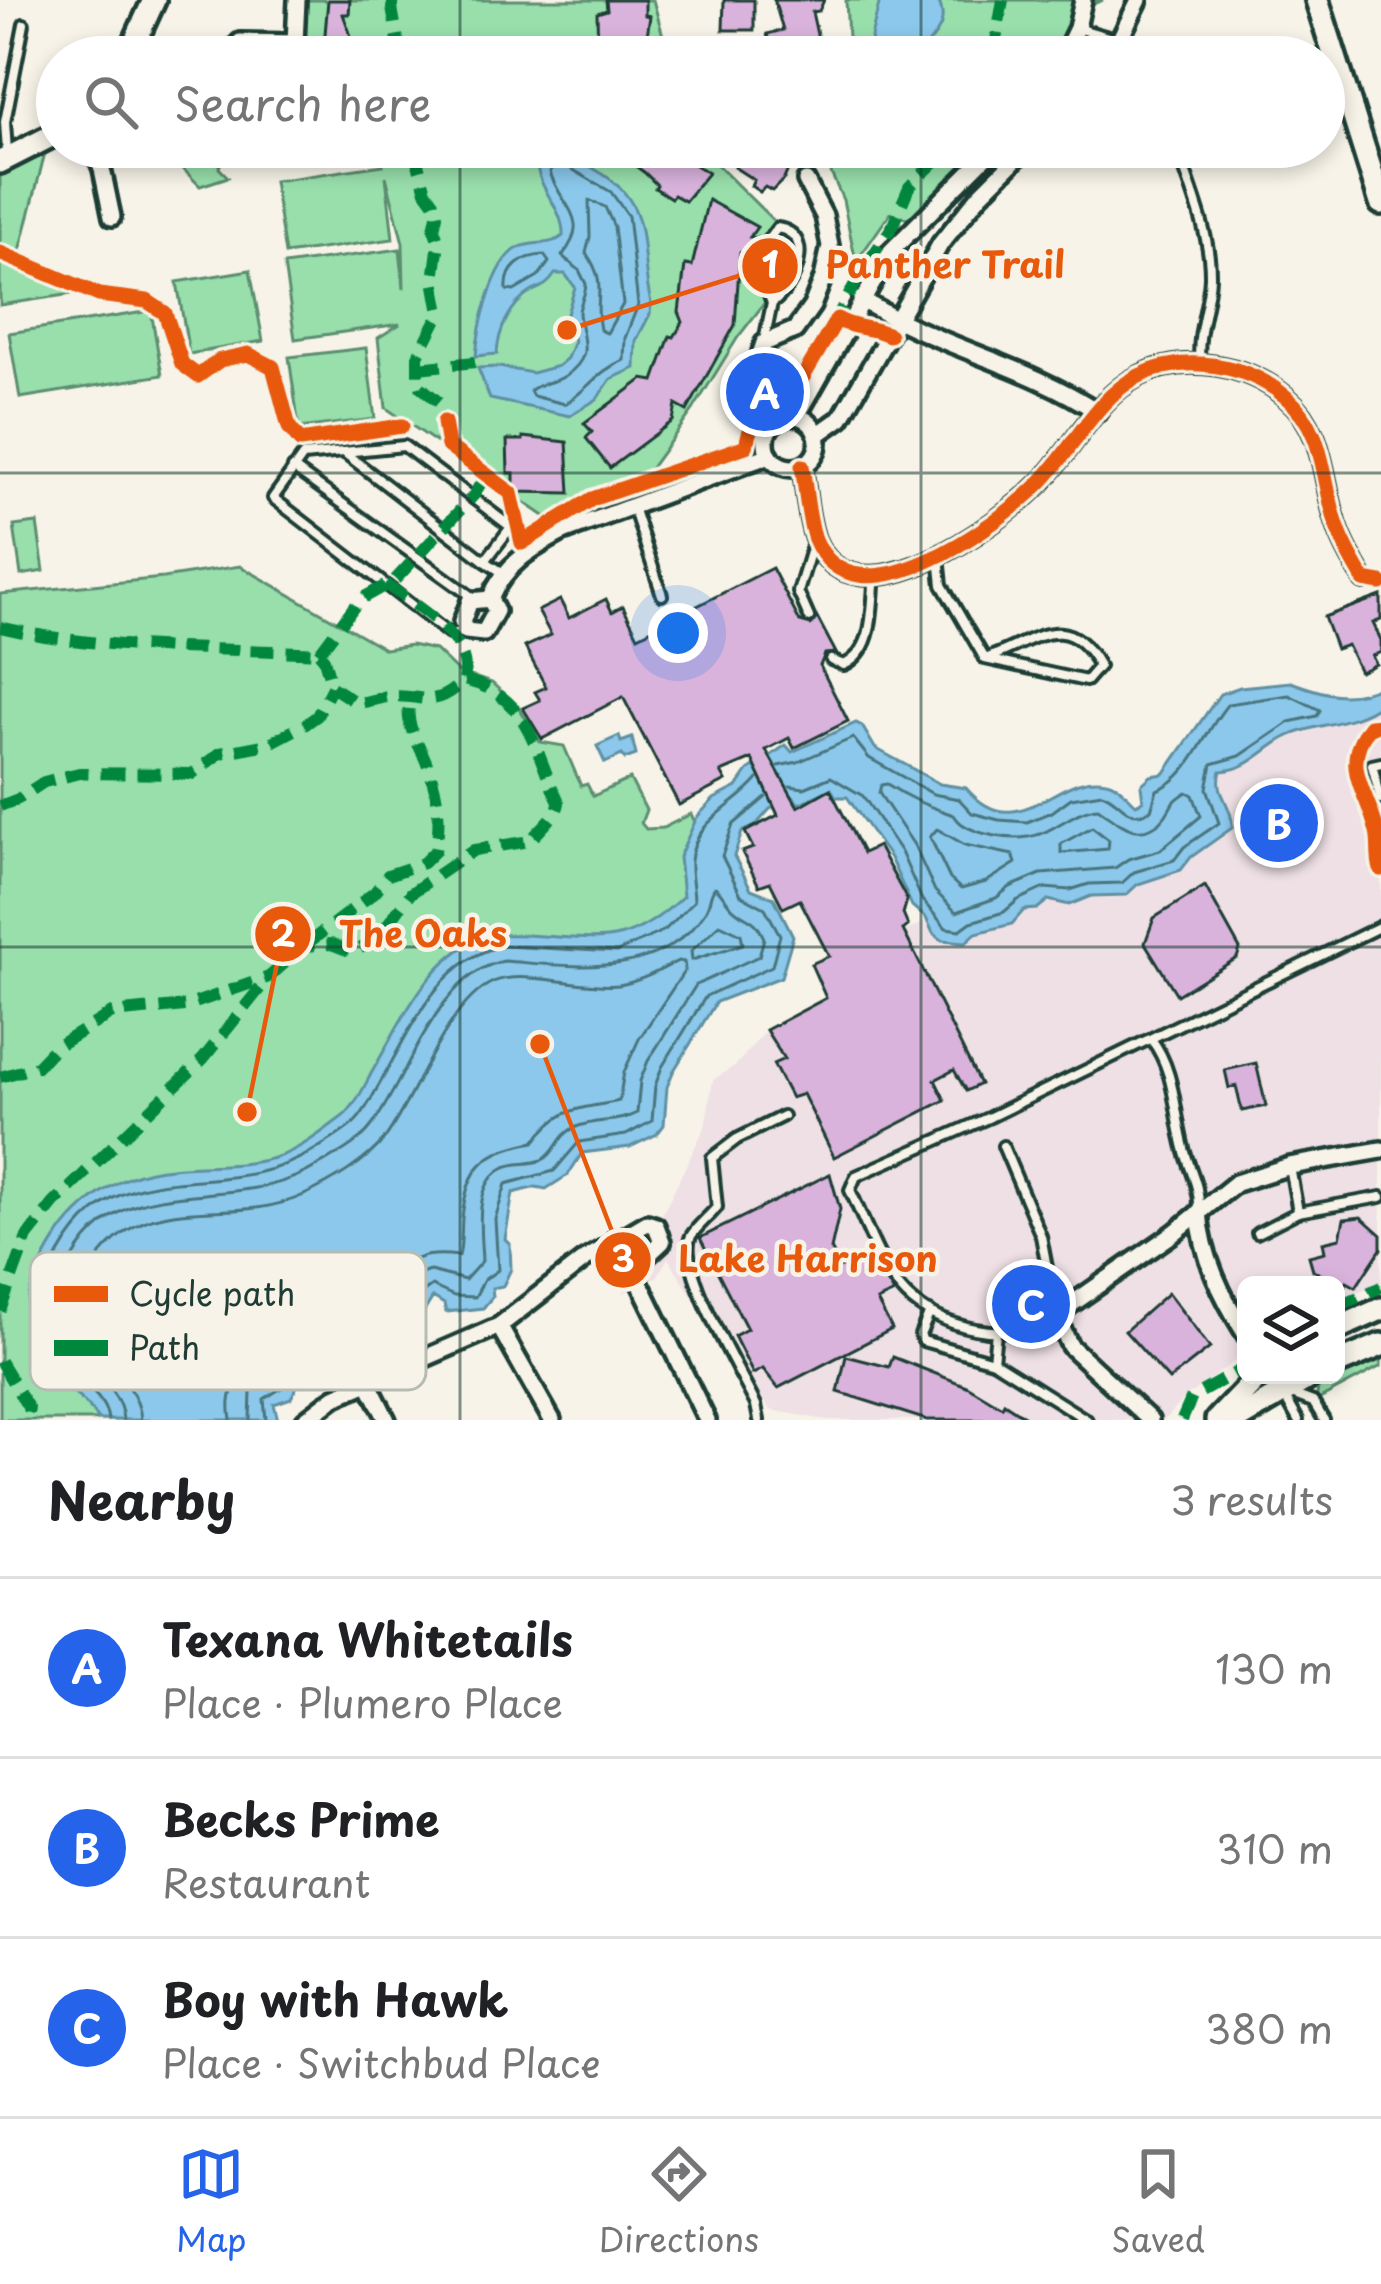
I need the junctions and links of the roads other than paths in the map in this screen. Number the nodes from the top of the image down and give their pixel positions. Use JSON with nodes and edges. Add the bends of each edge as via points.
{"nodes":[{"id":1,"x":154,"y":0,"type":"edge"},
{"id":2,"x":297,"y":0,"type":"edge"},
{"id":3,"x":1083,"y":0,"type":"edge"},
{"id":4,"x":1139,"y":0,"type":"edge"},
{"id":5,"x":1317,"y":0,"type":"edge"},
{"id":6,"x":24,"y":24,"type":"dead end"},
{"id":7,"x":1077,"y":28,"type":"junction"},
{"id":8,"x":138,"y":36,"type":"edge"},
{"id":9,"x":294,"y":36,"type":"edge"},
{"id":10,"x":1073,"y":36,"type":"edge"},
{"id":11,"x":1105,"y":36,"type":"edge"},
{"id":12,"x":1124,"y":36,"type":"edge"},
{"id":13,"x":1328,"y":36,"type":"edge"},
{"id":14,"x":1345,"y":89,"type":"edge"},
{"id":15,"x":36,"y":144,"type":"edge"},
{"id":16,"x":4,"y":160,"type":"edge"},
{"id":17,"x":96,"y":168,"type":"edge"},
{"id":18,"x":974,"y":168,"type":"edge"},
{"id":19,"x":1007,"y":168,"type":"edge"},
{"id":20,"x":1183,"y":168,"type":"edge"},
{"id":21,"x":806,"y":181,"type":"dead end"},
{"id":22,"x":1381,"y":203,"type":"edge"},
{"id":23,"x":112,"y":217,"type":"dead end"},
{"id":24,"x":768,"y":240,"type":"dead end"},
{"id":25,"x":763,"y":262,"type":"dead end"},
{"id":26,"x":861,"y":299,"type":"junction"},
{"id":27,"x":772,"y":303,"type":"junction"},
{"id":28,"x":897,"y":322,"type":"junction"},
{"id":29,"x":764,"y":343,"type":"junction"},
{"id":30,"x":1200,"y":364,"type":"junction"},
{"id":31,"x":1098,"y":412,"type":"junction"},
{"id":32,"x":796,"y":416,"type":"junction"},
{"id":33,"x":777,"y":421,"type":"junction"},
{"id":34,"x":817,"y":435,"type":"junction"},
{"id":35,"x":345,"y":453,"type":"junction"},
{"id":36,"x":770,"y":455,"type":"junction"},
{"id":37,"x":802,"y":466,"type":"junction"},
{"id":38,"x":293,"y":468,"type":"junction"},
{"id":39,"x":632,"y":506,"type":"junction"},
{"id":40,"x":815,"y":538,"type":"junction"},
{"id":41,"x":939,"y":557,"type":"junction"},
{"id":42,"x":485,"y":561,"type":"junction"},
{"id":43,"x":503,"y":573,"type":"junction"},
{"id":44,"x":875,"y":575,"type":"junction"},
{"id":45,"x":1364,"y":580,"type":"dead end"},
{"id":46,"x":662,"y":595,"type":"dead end"},
{"id":47,"x":483,"y":599,"type":"junction"},
{"id":48,"x":809,"y":617,"type":"dead end"},
{"id":49,"x":466,"y":632,"type":"junction"},
{"id":50,"x":985,"y":659,"type":"junction"},
{"id":51,"x":831,"y":660,"type":"dead end"},
{"id":52,"x":1381,"y":763,"type":"edge"},
{"id":53,"x":1381,"y":799,"type":"edge"},
{"id":54,"x":1381,"y":926,"type":"edge"},
{"id":55,"x":1151,"y":1039,"type":"junction"},
{"id":56,"x":783,"y":1116,"type":"dead end"},
{"id":57,"x":1003,"y":1146,"type":"dead end"},
{"id":58,"x":1381,"y":1150,"type":"edge"},
{"id":59,"x":1290,"y":1166,"type":"junction"},
{"id":60,"x":1381,"y":1197,"type":"edge"},
{"id":61,"x":1199,"y":1212,"type":"junction"},
{"id":62,"x":1298,"y":1212,"type":"junction"},
{"id":63,"x":1257,"y":1233,"type":"dead end"},
{"id":64,"x":615,"y":1239,"type":"junction"},
{"id":65,"x":633,"y":1269,"type":"junction"},
{"id":66,"x":1381,"y":1309,"type":"edge"},
{"id":67,"x":929,"y":1312,"type":"junction"},
{"id":68,"x":1056,"y":1315,"type":"junction"},
{"id":69,"x":1237,"y":1321,"type":"edge"},
{"id":70,"x":1345,"y":1325,"type":"edge"},
{"id":71,"x":500,"y":1326,"type":"junction"},
{"id":72,"x":996,"y":1332,"type":"junction"},
{"id":73,"x":1381,"y":1345,"type":"edge"},
{"id":74,"x":426,"y":1357,"type":"edge"},
{"id":75,"x":1345,"y":1360,"type":"edge"},
{"id":76,"x":993,"y":1361,"type":"junction"},
{"id":77,"x":1251,"y":1384,"type":"edge"},
{"id":78,"x":1275,"y":1384,"type":"edge"},
{"id":79,"x":1278,"y":1384,"type":"edge"},
{"id":80,"x":1281,"y":1384,"type":"edge"},
{"id":81,"x":350,"y":1390,"type":"edge"},
{"id":82,"x":372,"y":1390,"type":"edge"},
{"id":83,"x":1144,"y":1418,"type":"edge"},
{"id":84,"x":305,"y":1420,"type":"edge"},
{"id":85,"x":387,"y":1420,"type":"edge"},
{"id":86,"x":552,"y":1420,"type":"edge"},
{"id":87,"x":707,"y":1420,"type":"edge"},
{"id":88,"x":759,"y":1420,"type":"edge"},
{"id":89,"x":1087,"y":1420,"type":"edge"},
{"id":90,"x":1217,"y":1420,"type":"edge"},
{"id":91,"x":1238,"y":1420,"type":"edge"},
{"id":92,"x":1298,"y":1420,"type":"edge"},
{"id":93,"x":1324,"y":1420,"type":"edge"}],
"edges":[{"from":1,"to":8,"type":"street"},
{"from":2,"to":9,"type":"street"},
{"from":3,"to":7,"type":"street"},
{"from":4,"to":12,"type":"street"},
{"from":5,"to":13,"type":"street"},
{"from":6,"to":16,"type":"lane"},
{"from":7,"to":10,"type":"street"},
{"from":7,"to":11,"type":"lane"},
{"from":14,"to":22,"type":"street"},
{"from":15,"to":16,"type":"street"},
{"from":17,"to":23,"type":"street"},
{"from":18,"to":26,"type":"street","via":[[891,251]]},
{"from":19,"to":28,"type":"street","via":[[940,243]]},
{"from":20,"to":30,"type":"lane","via":[[1209,253]]},
{"from":21,"to":29,"type":"street","via":[[830,246],[823,278],[795,330]]},
{"from":24,"to":27,"type":"lane","via":[[777,228],[788,230],[799,249],[794,279]]},
{"from":25,"to":27,"type":"lane"},
{"from":26,"to":28,"type":"street"},
{"from":26,"to":32,"type":"street"},
{"from":27,"to":29,"type":"lane"},
{"from":28,"to":31,"type":"street","via":[[1050,383]]},
{"from":28,"to":34,"type":"street","via":[[841,418]]},
{"from":29,"to":33,"type":"street","via":[[756,362]]},
{"from":30,"to":31,"type":"street","via":[[1135,378]]},
{"from":30,"to":45,"type":"street","via":[[1265,382],[1300,412],[1322,452],[1338,530]]},
{"from":31,"to":41,"type":"street","via":[[1040,483]]},
{"from":32,"to":33,"type":"street"},
{"from":32,"to":34,"type":"street"},
{"from":33,"to":36,"type":"street","via":[[767,436]]},
{"from":34,"to":37,"type":"street","via":[[817,451]]},
{"from":35,"to":38,"type":"lane","via":[[303,456]]},
{"from":35,"to":42,"type":"lane"},
{"from":35,"to":42,"type":"lane","via":[[404,446],[456,484],[511,527]]},
{"from":36,"to":37,"type":"street","via":[[783,466]]},
{"from":36,"to":39,"type":"street"},
{"from":37,"to":40,"type":"street"},
{"from":38,"to":47,"type":"lane"},
{"from":38,"to":49,"type":"lane","via":[[273,498],[449,634]]},
{"from":39,"to":43,"type":"street","via":[[563,532]]},
{"from":39,"to":46,"type":"lane"},
{"from":40,"to":44,"type":"street","via":[[838,566]]},
{"from":40,"to":48,"type":"lane","via":[[798,592]]},
{"from":41,"to":44,"type":"street"},
{"from":41,"to":50,"type":"lane","via":[[942,585]]},
{"from":42,"to":43,"type":"lane"},
{"from":43,"to":47,"type":"street"},
{"from":44,"to":51,"type":"lane","via":[[859,658]]},
{"from":47,"to":49,"type":"street","via":[[464,612]]},
{"from":47,"to":49,"type":"street","via":[[496,611],[491,624],[484,633]]},
{"from":50,"to":50,"type":"lane","via":[[1086,682],[1099,666],[1087,644],[1066,631]]},
{"from":52,"to":53,"type":"lane","via":[[1372,765]]},
{"from":54,"to":55,"type":"lane"},
{"from":55,"to":61,"type":"lane","via":[[1168,1069]]},
{"from":55,"to":67,"type":"lane","via":[[856,1176],[850,1190],[896,1283]]},
{"from":56,"to":88,"type":"lane","via":[[712,1159],[717,1207],[690,1237],[705,1301]]},
{"from":57,"to":68,"type":"lane","via":[[1041,1236]]},
{"from":58,"to":59,"type":"street"},
{"from":59,"to":61,"type":"street","via":[[1236,1183]]},
{"from":59,"to":62,"type":"lane"},
{"from":60,"to":62,"type":"lane"},
{"from":61,"to":68,"type":"street"},
{"from":61,"to":69,"type":"street","via":[[1201,1237]]},
{"from":62,"to":63,"type":"lane"},
{"from":64,"to":65,"type":"street"},
{"from":64,"to":65,"type":"street","via":[[647,1223],[661,1234],[656,1250]]},
{"from":64,"to":71,"type":"street"},
{"from":65,"to":87,"type":"street"},
{"from":66,"to":70,"type":"street"},
{"from":67,"to":72,"type":"lane"},
{"from":67,"to":76,"type":"lane","via":[[923,1341]]},
{"from":68,"to":72,"type":"lane"},
{"from":68,"to":83,"type":"street","via":[[1070,1346]]},
{"from":71,"to":74,"type":"street"},
{"from":71,"to":86,"type":"street"},
{"from":72,"to":76,"type":"lane"},
{"from":73,"to":75,"type":"street"},
{"from":76,"to":89,"type":"lane"},
{"from":77,"to":90,"type":"street"},
{"from":78,"to":91,"type":"street"},
{"from":79,"to":92,"type":"lane"},
{"from":80,"to":93,"type":"lane","via":[[1313,1402]]},
{"from":81,"to":84,"type":"street"},
{"from":82,"to":85,"type":"street"}]}
